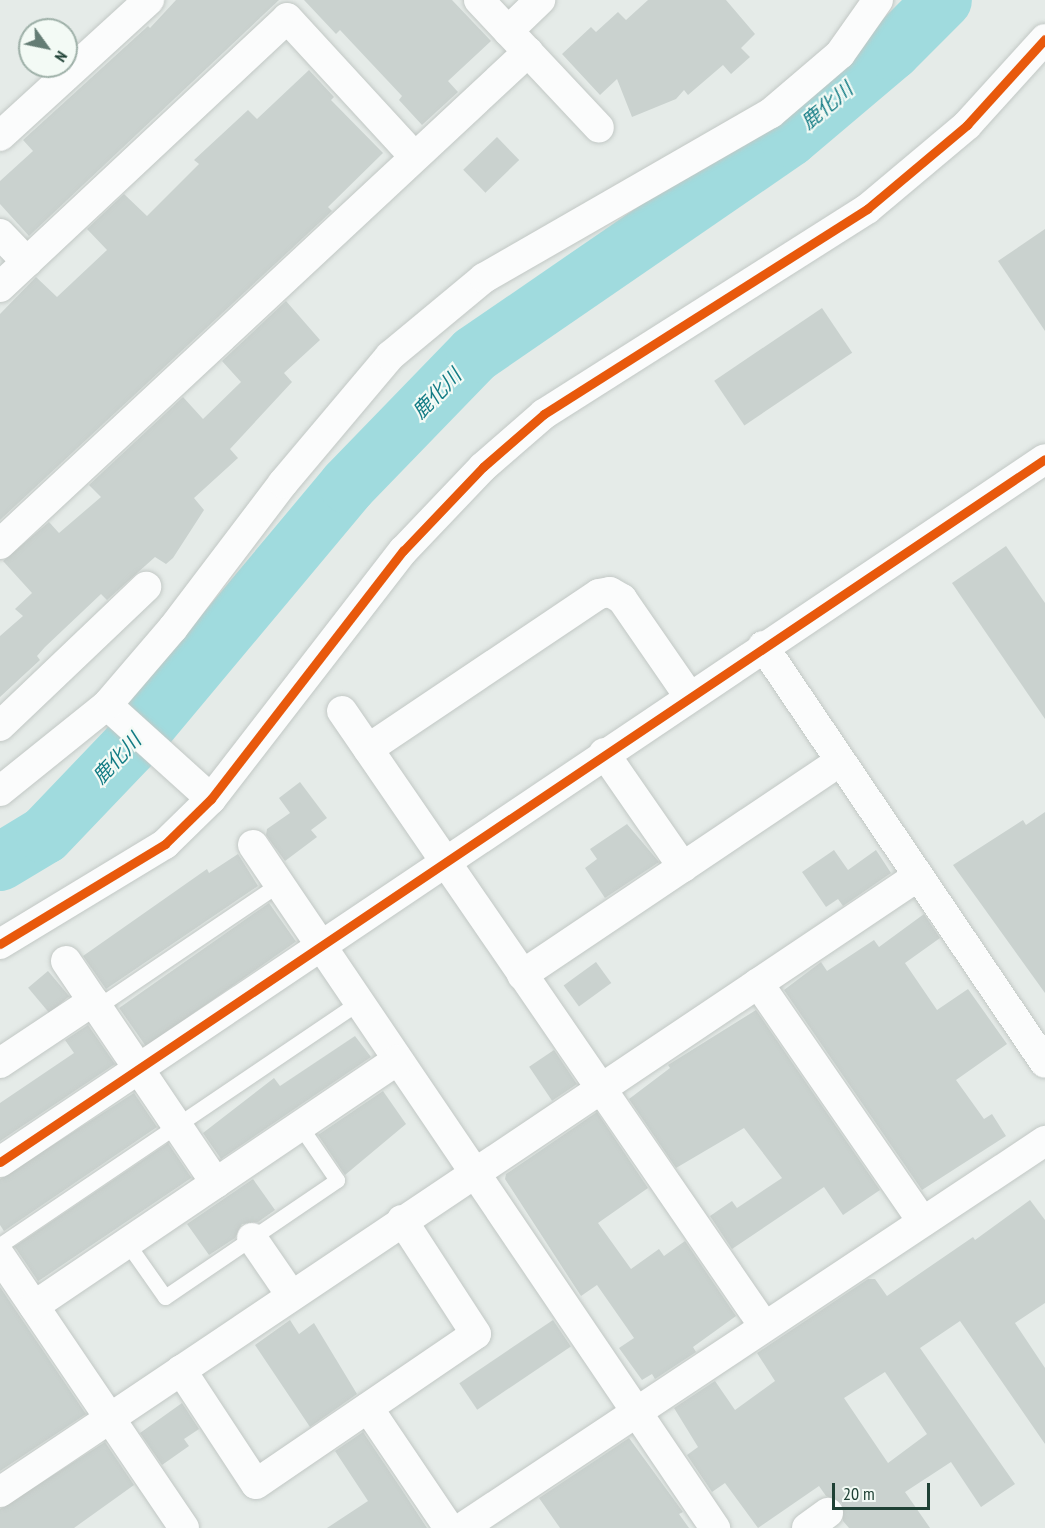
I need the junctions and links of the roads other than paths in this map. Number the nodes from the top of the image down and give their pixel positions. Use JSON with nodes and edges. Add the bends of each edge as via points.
{"nodes":[{"id":1,"x":479,"y":0,"type":"edge"},
{"id":2,"x":540,"y":0,"type":"edge"},
{"id":3,"x":878,"y":0,"type":"edge"},
{"id":4,"x":141,"y":3,"type":"edge"},
{"id":5,"x":508,"y":31,"type":"junction"},
{"id":6,"x":1045,"y":39,"type":"edge"},
{"id":7,"x":528,"y":52,"type":"junction"},
{"id":8,"x":599,"y":128,"type":"dead end"},
{"id":9,"x":0,"y":136,"type":"edge"},
{"id":10,"x":414,"y":156,"type":"junction"},
{"id":11,"x":0,"y":234,"type":"edge"},
{"id":12,"x":27,"y":262,"type":"junction"},
{"id":13,"x":0,"y":287,"type":"edge"},
{"id":14,"x":1045,"y":459,"type":"edge"},
{"id":15,"x":0,"y":544,"type":"edge"},
{"id":16,"x":146,"y":587,"type":"dead end"},
{"id":17,"x":763,"y":646,"type":"junction"},
{"id":18,"x":689,"y":696,"type":"junction"},
{"id":19,"x":107,"y":705,"type":"junction"},
{"id":20,"x":342,"y":711,"type":"dead end"},
{"id":21,"x":0,"y":726,"type":"edge"},
{"id":22,"x":368,"y":749,"type":"junction"},
{"id":23,"x":604,"y":753,"type":"junction"},
{"id":24,"x":840,"y":761,"type":"junction"},
{"id":25,"x":0,"y":791,"type":"edge"},
{"id":26,"x":211,"y":799,"type":"junction"},
{"id":27,"x":253,"y":845,"type":"dead end"},
{"id":28,"x":444,"y":861,"type":"junction"},
{"id":29,"x":683,"y":867,"type":"junction"},
{"id":30,"x":918,"y":876,"type":"junction"},
{"id":31,"x":279,"y":884,"type":"junction"},
{"id":32,"x":0,"y":944,"type":"edge"},
{"id":33,"x":320,"y":945,"type":"junction"},
{"id":34,"x":66,"y":961,"type":"dead end"},
{"id":35,"x":522,"y":975,"type":"junction"},
{"id":36,"x":758,"y":983,"type":"junction"},
{"id":37,"x":359,"y":1002,"type":"junction"},
{"id":38,"x":95,"y":1004,"type":"junction"},
{"id":39,"x":398,"y":1060,"type":"junction"},
{"id":40,"x":0,"y":1063,"type":"edge"},
{"id":41,"x":1045,"y":1064,"type":"edge"},
{"id":42,"x":138,"y":1068,"type":"junction"},
{"id":43,"x":599,"y":1088,"type":"junction"},
{"id":44,"x":176,"y":1124,"type":"junction"},
{"id":45,"x":300,"y":1126,"type":"junction"},
{"id":46,"x":1045,"y":1141,"type":"edge"},
{"id":47,"x":0,"y":1162,"type":"edge"},
{"id":48,"x":474,"y":1172,"type":"junction"},
{"id":49,"x":216,"y":1183,"type":"junction"},
{"id":50,"x":402,"y":1220,"type":"junction"},
{"id":51,"x":923,"y":1222,"type":"junction"},
{"id":52,"x":252,"y":1238,"type":"junction"},
{"id":53,"x":127,"y":1243,"type":"junction"},
{"id":54,"x":0,"y":1245,"type":"edge"},
{"id":55,"x":0,"y":1256,"type":"edge"},
{"id":56,"x":291,"y":1295,"type":"junction"},
{"id":57,"x":33,"y":1306,"type":"junction"},
{"id":58,"x":764,"y":1326,"type":"junction"},
{"id":59,"x":181,"y":1370,"type":"junction"},
{"id":60,"x":368,"y":1408,"type":"junction"},
{"id":61,"x":635,"y":1411,"type":"junction"},
{"id":62,"x":108,"y":1419,"type":"junction"},
{"id":63,"x":0,"y":1492,"type":"edge"},
{"id":64,"x":184,"y":1528,"type":"edge"},
{"id":65,"x":449,"y":1528,"type":"edge"},
{"id":66,"x":462,"y":1528,"type":"edge"},
{"id":67,"x":715,"y":1528,"type":"edge"}],
"edges":[{"from":1,"to":5,"type":"street"},
{"from":2,"to":5,"type":"street"},
{"from":3,"to":19,"type":"street","via":[[840,54],[771,113],[484,278],[390,356],[283,483],[173,628]]},
{"from":4,"to":9,"type":"street"},
{"from":5,"to":7,"type":"street"},
{"from":6,"to":26,"type":"street","via":[[967,125],[867,209],[553,408],[483,467],[403,551]]},
{"from":7,"to":8,"type":"street"},
{"from":7,"to":10,"type":"street"},
{"from":10,"to":12,"type":"street","via":[[287,18]]},
{"from":10,"to":15,"type":"street"},
{"from":11,"to":12,"type":"street"},
{"from":12,"to":13,"type":"street"},
{"from":14,"to":17,"type":"street"},
{"from":16,"to":21,"type":"street"},
{"from":17,"to":18,"type":"street"},
{"from":17,"to":24,"type":"street"},
{"from":18,"to":22,"type":"street","via":[[622,599],[610,592],[599,594]]},
{"from":18,"to":23,"type":"street"},
{"from":19,"to":25,"type":"street"},
{"from":19,"to":26,"type":"street"},
{"from":20,"to":22,"type":"street"},
{"from":22,"to":28,"type":"street","via":[[412,815],[419,818]]},
{"from":23,"to":28,"type":"street"},
{"from":23,"to":29,"type":"street"},
{"from":24,"to":29,"type":"street"},
{"from":24,"to":30,"type":"street"},
{"from":26,"to":32,"type":"street","via":[[165,844]]},
{"from":27,"to":31,"type":"street"},
{"from":28,"to":33,"type":"street"},
{"from":28,"to":35,"type":"street"},
{"from":29,"to":35,"type":"street"},
{"from":30,"to":36,"type":"street"},
{"from":30,"to":41,"type":"street"},
{"from":31,"to":33,"type":"street"},
{"from":31,"to":38,"type":"lane"},
{"from":33,"to":37,"type":"street"},
{"from":33,"to":42,"type":"street"},
{"from":34,"to":38,"type":"street"},
{"from":35,"to":43,"type":"street"},
{"from":36,"to":43,"type":"street"},
{"from":36,"to":51,"type":"street"},
{"from":37,"to":39,"type":"street"},
{"from":37,"to":44,"type":"lane"},
{"from":38,"to":40,"type":"street"},
{"from":38,"to":42,"type":"street"},
{"from":39,"to":45,"type":"street"},
{"from":39,"to":48,"type":"street"},
{"from":42,"to":44,"type":"street"},
{"from":42,"to":47,"type":"street"},
{"from":43,"to":48,"type":"street"},
{"from":43,"to":58,"type":"street"},
{"from":44,"to":49,"type":"street"},
{"from":44,"to":54,"type":"lane"},
{"from":45,"to":49,"type":"street"},
{"from":45,"to":52,"type":"lane","via":[[337,1180]]},
{"from":46,"to":51,"type":"street"},
{"from":48,"to":50,"type":"street"},
{"from":48,"to":61,"type":"street"},
{"from":49,"to":53,"type":"street"},
{"from":50,"to":56,"type":"street"},
{"from":50,"to":60,"type":"street","via":[[476,1334]]},
{"from":51,"to":58,"type":"street"},
{"from":52,"to":53,"type":"lane","via":[[165,1297]]},
{"from":52,"to":56,"type":"street"},
{"from":53,"to":57,"type":"street"},
{"from":55,"to":57,"type":"street"},
{"from":56,"to":59,"type":"street"},
{"from":57,"to":62,"type":"street"},
{"from":58,"to":61,"type":"street"},
{"from":59,"to":60,"type":"street","via":[[256,1484]]},
{"from":59,"to":62,"type":"street"},
{"from":60,"to":65,"type":"street"},
{"from":61,"to":66,"type":"street"},
{"from":61,"to":67,"type":"street"},
{"from":62,"to":63,"type":"street"},
{"from":62,"to":64,"type":"street"}]}
